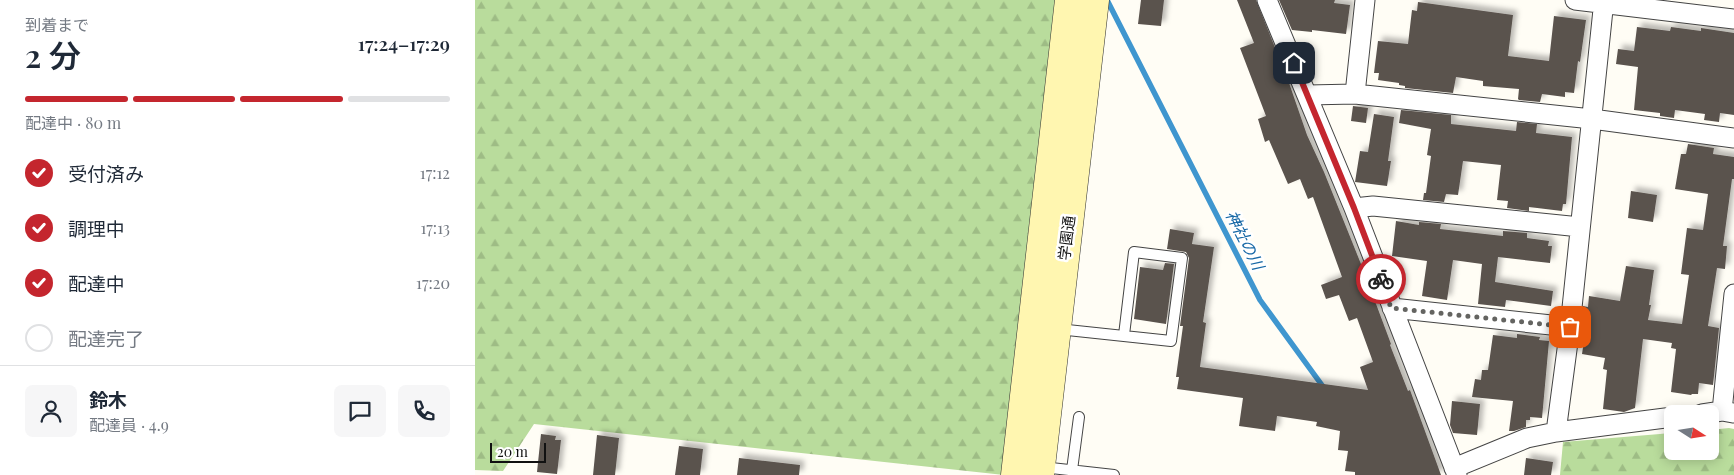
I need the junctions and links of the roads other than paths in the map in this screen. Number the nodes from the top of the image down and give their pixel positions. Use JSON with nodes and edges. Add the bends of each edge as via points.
{"nodes":[{"id":1,"x":1069,"y":0,"type":"edge"},
{"id":2,"x":1095,"y":0,"type":"edge"},
{"id":3,"x":1267,"y":0,"type":"edge"},
{"id":4,"x":1365,"y":0,"type":"edge"},
{"id":5,"x":1575,"y":0,"type":"edge"},
{"id":6,"x":1604,"y":2,"type":"edge"},
{"id":7,"x":1734,"y":19,"type":"edge"},
{"id":8,"x":1355,"y":94,"type":"junction"},
{"id":9,"x":1308,"y":95,"type":"junction"},
{"id":10,"x":1592,"y":119,"type":"junction"},
{"id":11,"x":1734,"y":138,"type":"edge"},
{"id":12,"x":1354,"y":208,"type":"junction"},
{"id":13,"x":1580,"y":226,"type":"junction"},
{"id":14,"x":1734,"y":294,"type":"edge"},
{"id":15,"x":1391,"y":308,"type":"junction"},
{"id":16,"x":1570,"y":327,"type":"junction"},
{"id":17,"x":1057,"y":329,"type":"junction"},
{"id":18,"x":1124,"y":335,"type":"junction"},
{"id":19,"x":1728,"y":412,"type":"edge"},
{"id":20,"x":1079,"y":417,"type":"dead end"},
{"id":21,"x":1664,"y":418,"type":"edge"},
{"id":22,"x":1556,"y":432,"type":"junction"},
{"id":23,"x":1072,"y":470,"type":"junction"},
{"id":24,"x":1032,"y":472,"type":"edge"},
{"id":25,"x":1455,"y":472,"type":"edge"},
{"id":26,"x":1114,"y":475,"type":"edge"}],
"edges":[{"from":1,"to":24,"type":"street","name":"学園通"},
{"from":2,"to":17,"type":"street","name":"学園通"},
{"from":3,"to":9,"type":"street"},
{"from":4,"to":8,"type":"street"},
{"from":5,"to":6,"type":"street"},
{"from":6,"to":7,"type":"street"},
{"from":6,"to":10,"type":"street"},
{"from":8,"to":9,"type":"street"},
{"from":8,"to":10,"type":"street"},
{"from":9,"to":12,"type":"street"},
{"from":10,"to":11,"type":"street"},
{"from":10,"to":13,"type":"street"},
{"from":12,"to":13,"type":"street","via":[[1373,206]]},
{"from":12,"to":15,"type":"street"},
{"from":13,"to":16,"type":"street"},
{"from":14,"to":19,"type":"street"},
{"from":15,"to":16,"type":"street"},
{"from":15,"to":25,"type":"street"},
{"from":16,"to":22,"type":"street"},
{"from":17,"to":18,"type":"lane"},
{"from":17,"to":24,"type":"street","name":"学園通"},
{"from":18,"to":18,"type":"lane","via":[[1134,252],[1182,258],[1171,341]]},
{"from":20,"to":23,"type":"lane"},
{"from":21,"to":22,"type":"street"},
{"from":22,"to":25,"type":"street","via":[[1527,438]]},
{"from":23,"to":24,"type":"lane"},
{"from":23,"to":26,"type":"lane"}]}
